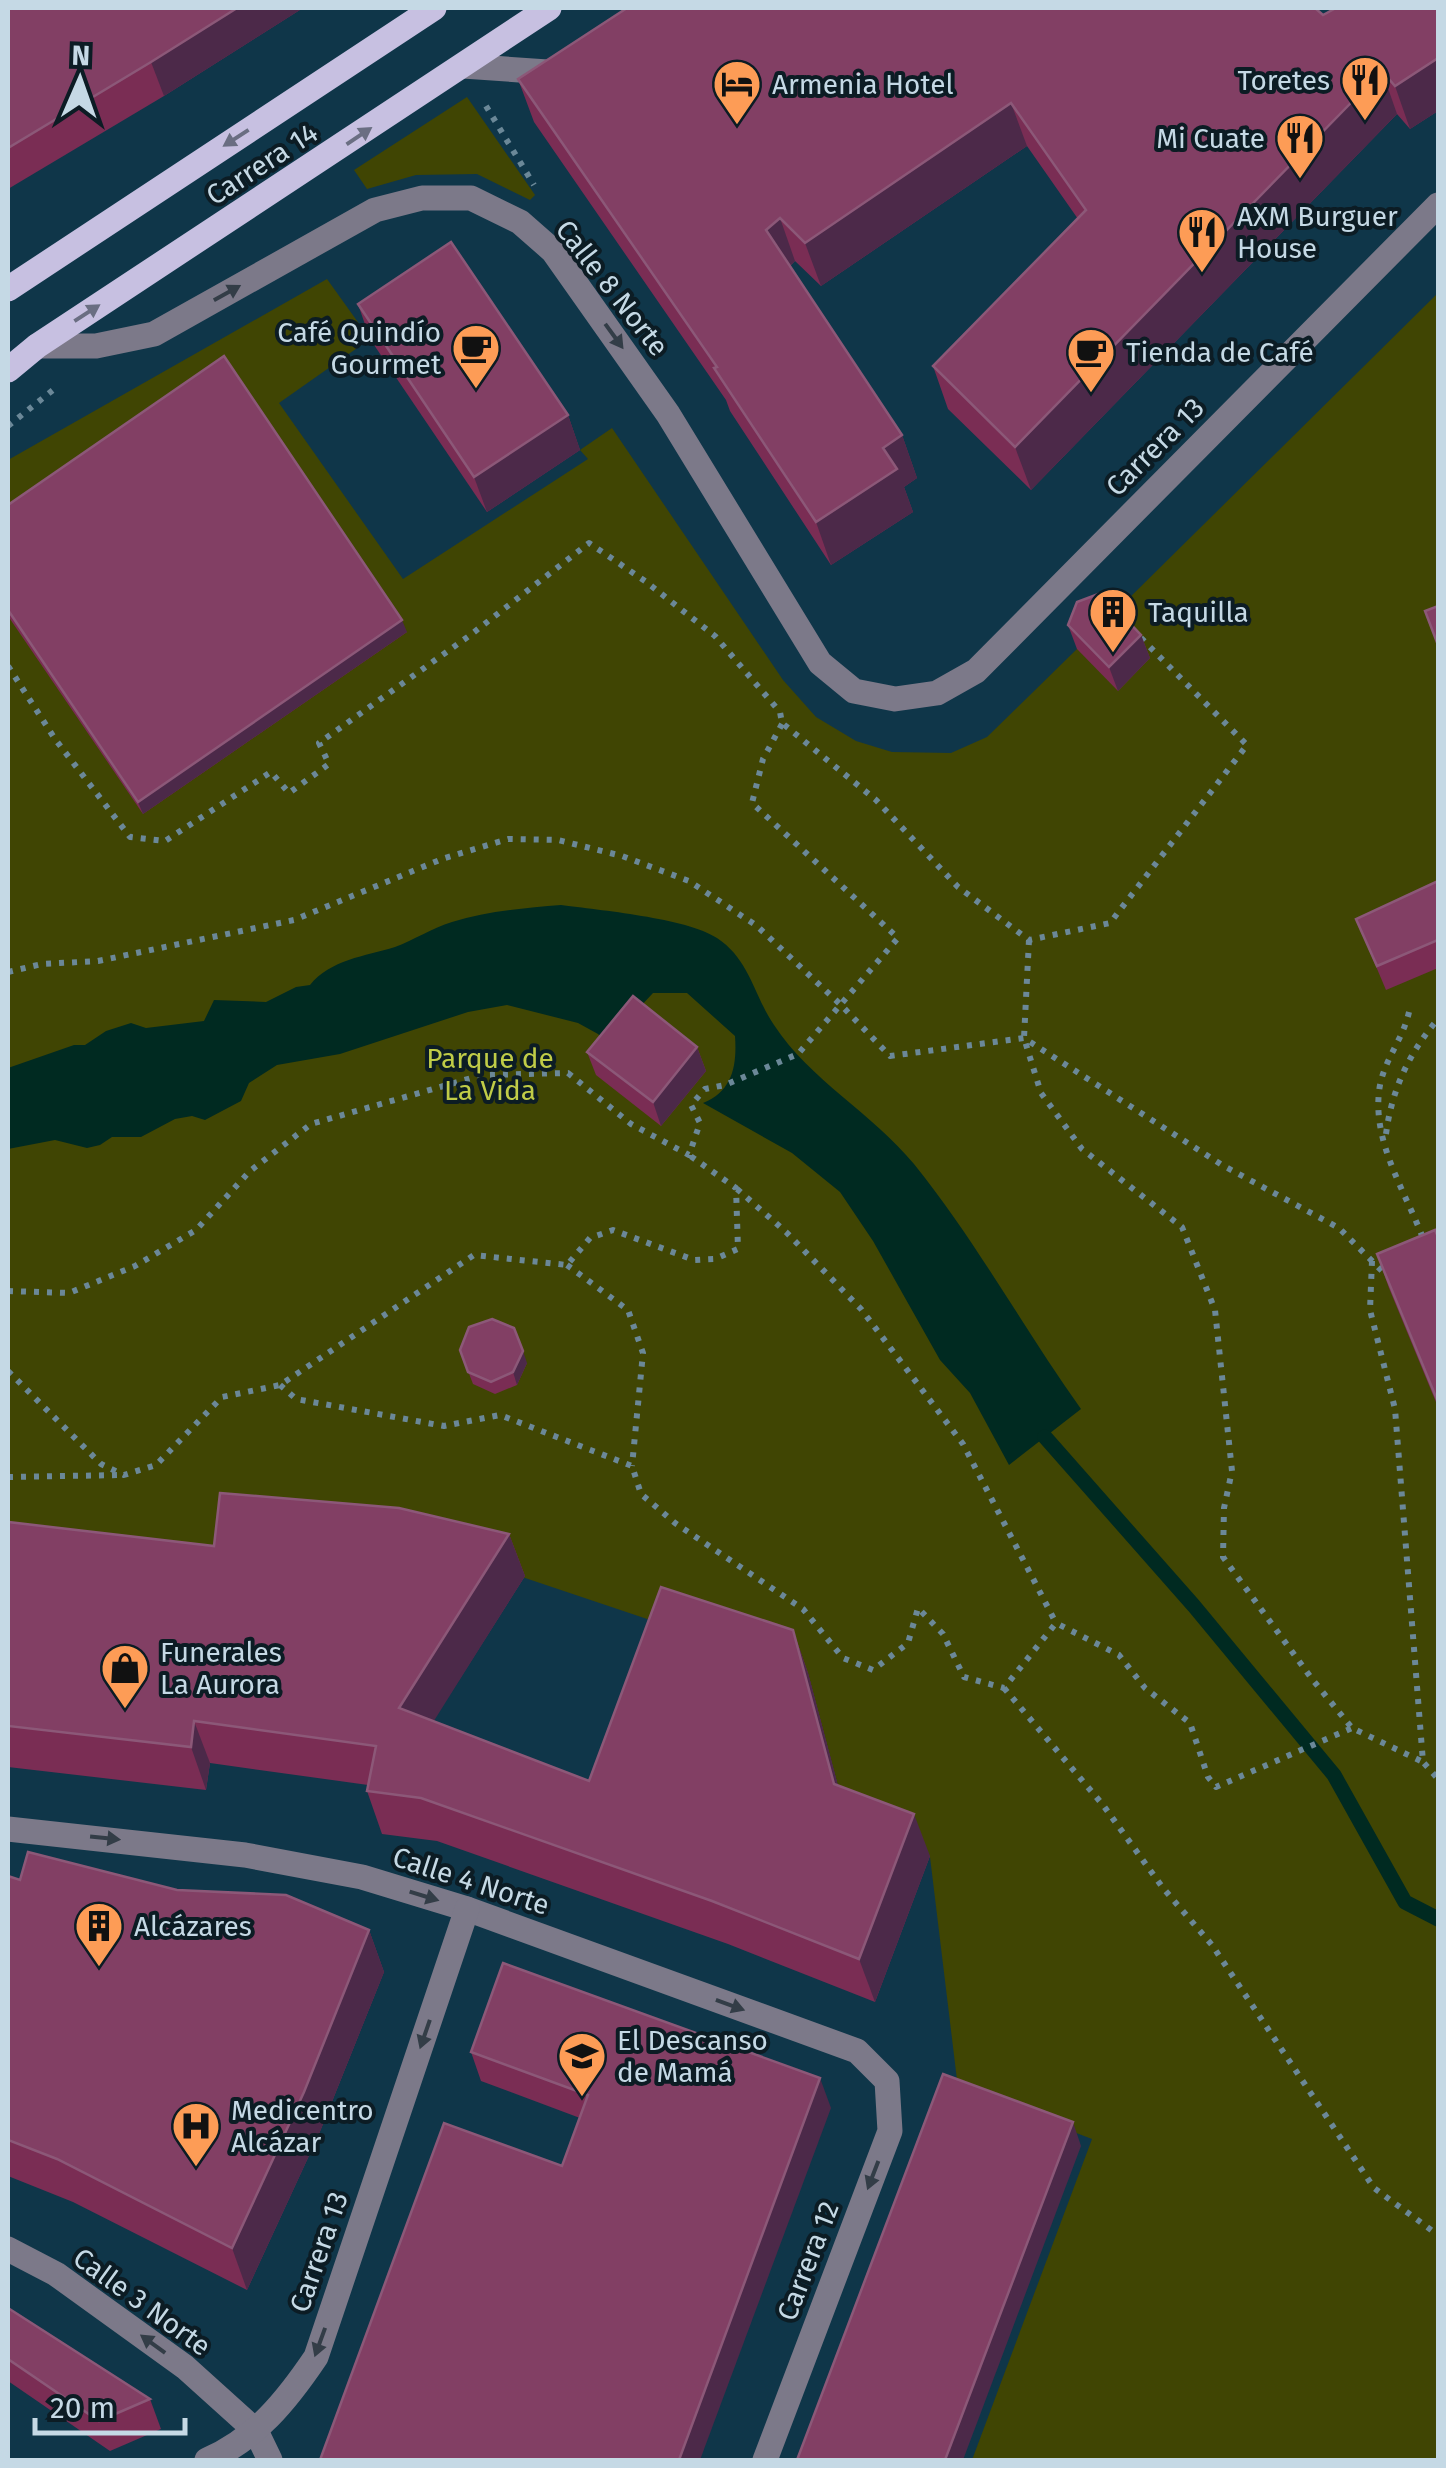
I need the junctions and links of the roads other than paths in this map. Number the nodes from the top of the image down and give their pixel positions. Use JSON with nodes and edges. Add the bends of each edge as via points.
{"nodes":[{"id":1,"x":434,"y":8,"type":"edge"},
{"id":2,"x":550,"y":8,"type":"edge"},
{"id":3,"x":577,"y":64,"type":"edge"},
{"id":4,"x":463,"y":66,"type":"junction"},
{"id":5,"x":1438,"y":205,"type":"edge"},
{"id":6,"x":8,"y":289,"type":"edge"},
{"id":7,"x":37,"y":346,"type":"junction"},
{"id":8,"x":8,"y":370,"type":"edge"},
{"id":9,"x":895,"y":699,"type":"joint"},
{"id":10,"x":8,"y":1829,"type":"edge"},
{"id":11,"x":467,"y":1909,"type":"junction"},
{"id":12,"x":887,"y":2080,"type":"joint"},
{"id":13,"x":8,"y":2248,"type":"edge"},
{"id":14,"x":256,"y":2431,"type":"junction"},
{"id":15,"x":207,"y":2460,"type":"edge"},
{"id":16,"x":270,"y":2460,"type":"edge"},
{"id":17,"x":765,"y":2460,"type":"edge"}],
"edges":[{"from":1,"to":6,"type":"main road","name":"Carrera 14","one_way":true},
{"from":2,"to":4,"type":"main road","name":"Carrera 14"},
{"from":3,"to":4,"type":"street","via":[[560,74]]},
{"from":7,"to":4,"type":"main road","name":"Carrera 14","one_way":true},
{"from":5,"to":9,"type":"street","name":"Carrera 13","via":[[976,671],[937,693]]},
{"from":7,"to":8,"type":"main road","name":"Carrera 14"},
{"from":7,"to":9,"type":"street","name":"Calle 8 Norte","one_way":true,"via":[[96,346],[154,334],[374,210],[422,198],[472,198],[520,222],[553,251],[668,414],[820,663],[854,691]]},
{"from":10,"to":11,"type":"street","name":"Calle 4 Norte","one_way":true,"via":[[245,1855],[362,1878]]},
{"from":11,"to":12,"type":"street","name":"Calle 4 Norte","one_way":true,"via":[[857,2051]]},
{"from":11,"to":14,"type":"street","name":"Carrera 13","one_way":true,"via":[[316,2356]]},
{"from":12,"to":17,"type":"street","name":"Carrera 12","one_way":true,"via":[[890,2131]]},
{"from":14,"to":13,"type":"street","name":"Calle 3 Norte","one_way":true,"via":[[185,2367],[56,2274]]},
{"from":14,"to":15,"type":"street","name":"Carrera 13"},
{"from":14,"to":16,"type":"street","name":"Calle 3 Norte"}]}
